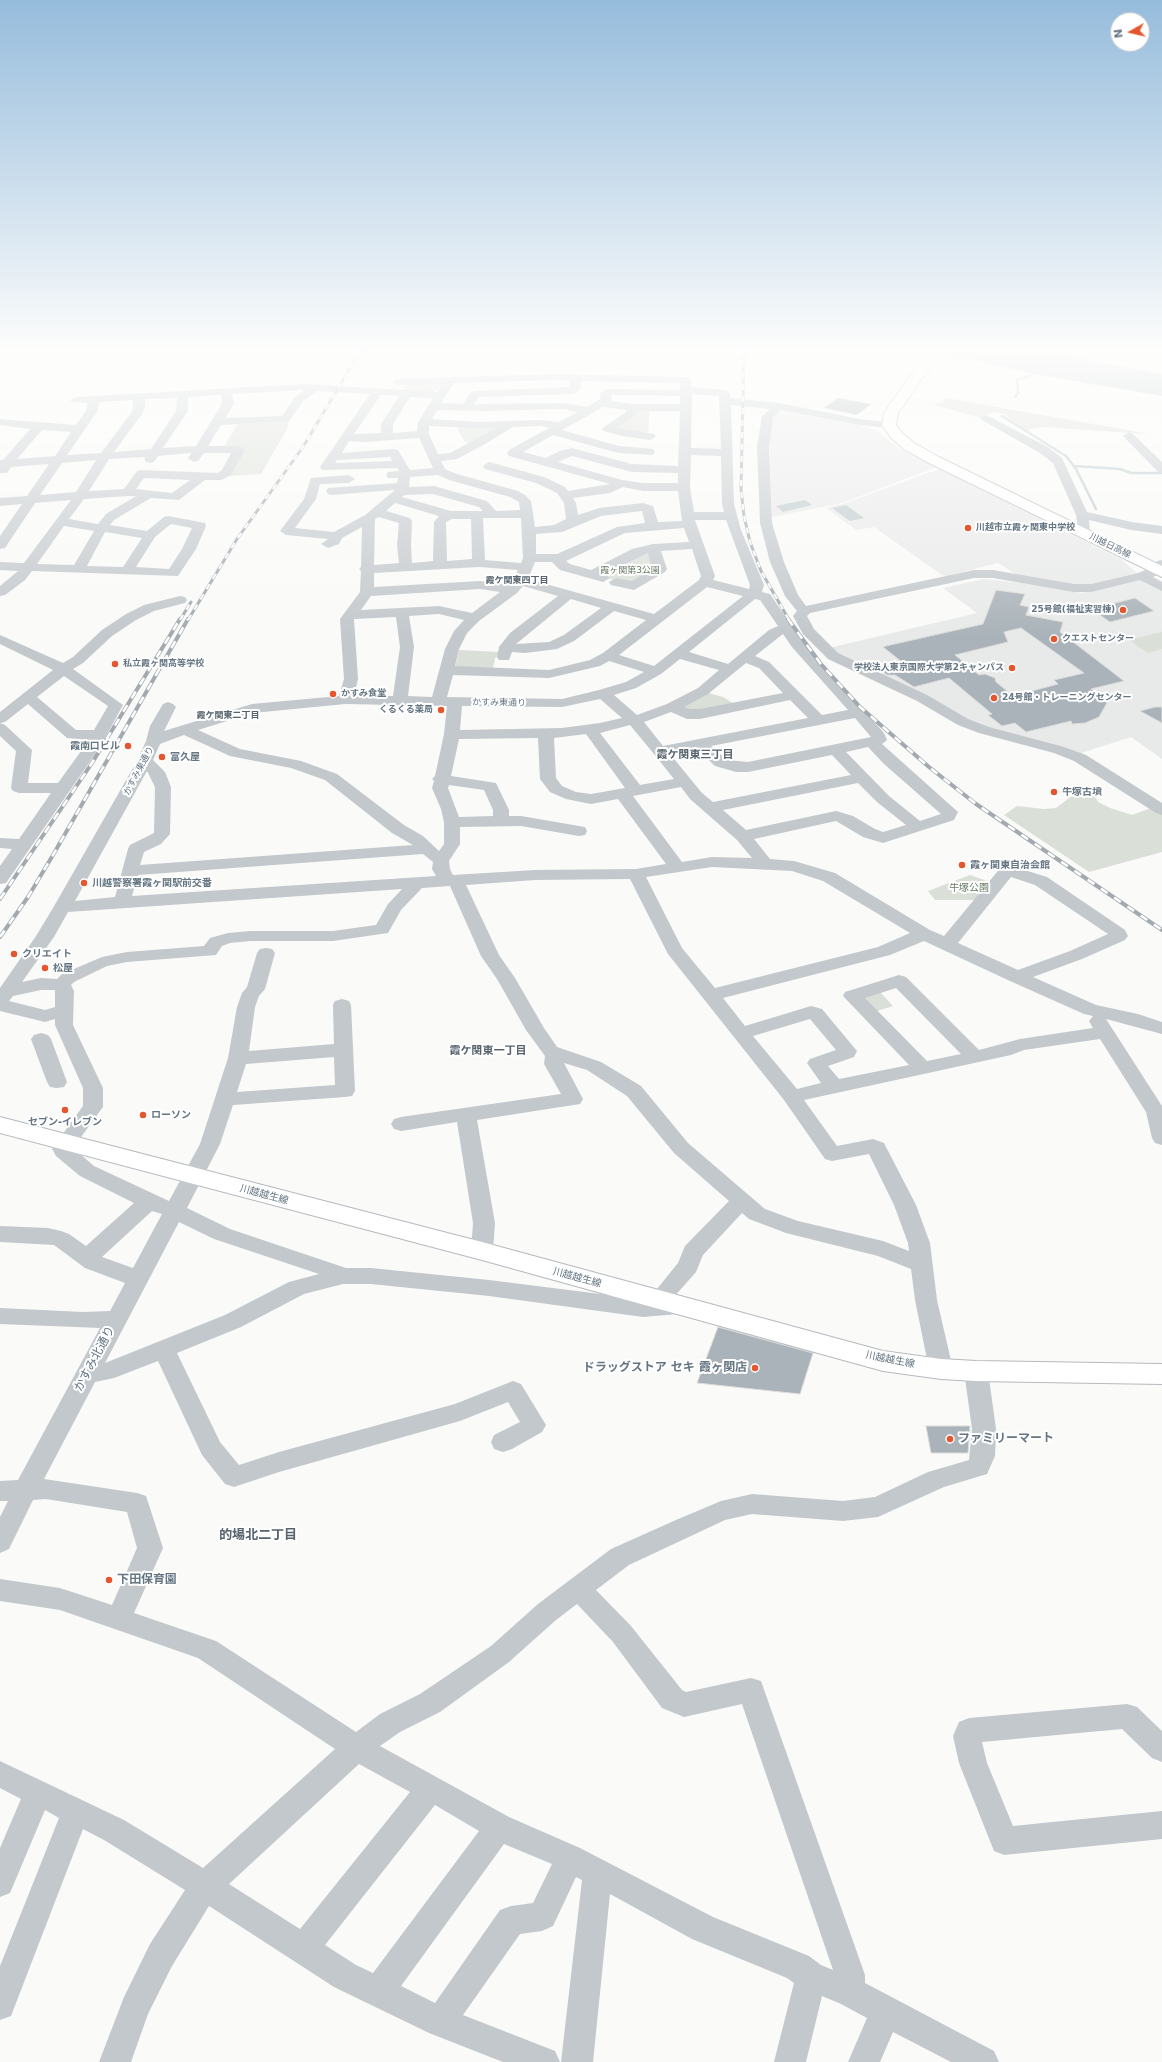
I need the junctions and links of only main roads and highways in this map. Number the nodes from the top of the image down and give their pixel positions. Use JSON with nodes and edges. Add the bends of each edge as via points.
{"nodes":[{"id":1,"x":907,"y":444,"type":"edge"},
{"id":2,"x":1161,"y":569,"type":"edge"},
{"id":3,"x":0,"y":1125,"type":"edge"},
{"id":4,"x":1162,"y":1374,"type":"edge"}],
"edges":[{"from":1,"to":2,"type":"main road","name":"川越日高線","via":[[1084,534]]},
{"from":3,"to":4,"type":"main road","name":"川越越生線","via":[[482,1251],[883,1361],[976,1371]]}]}
